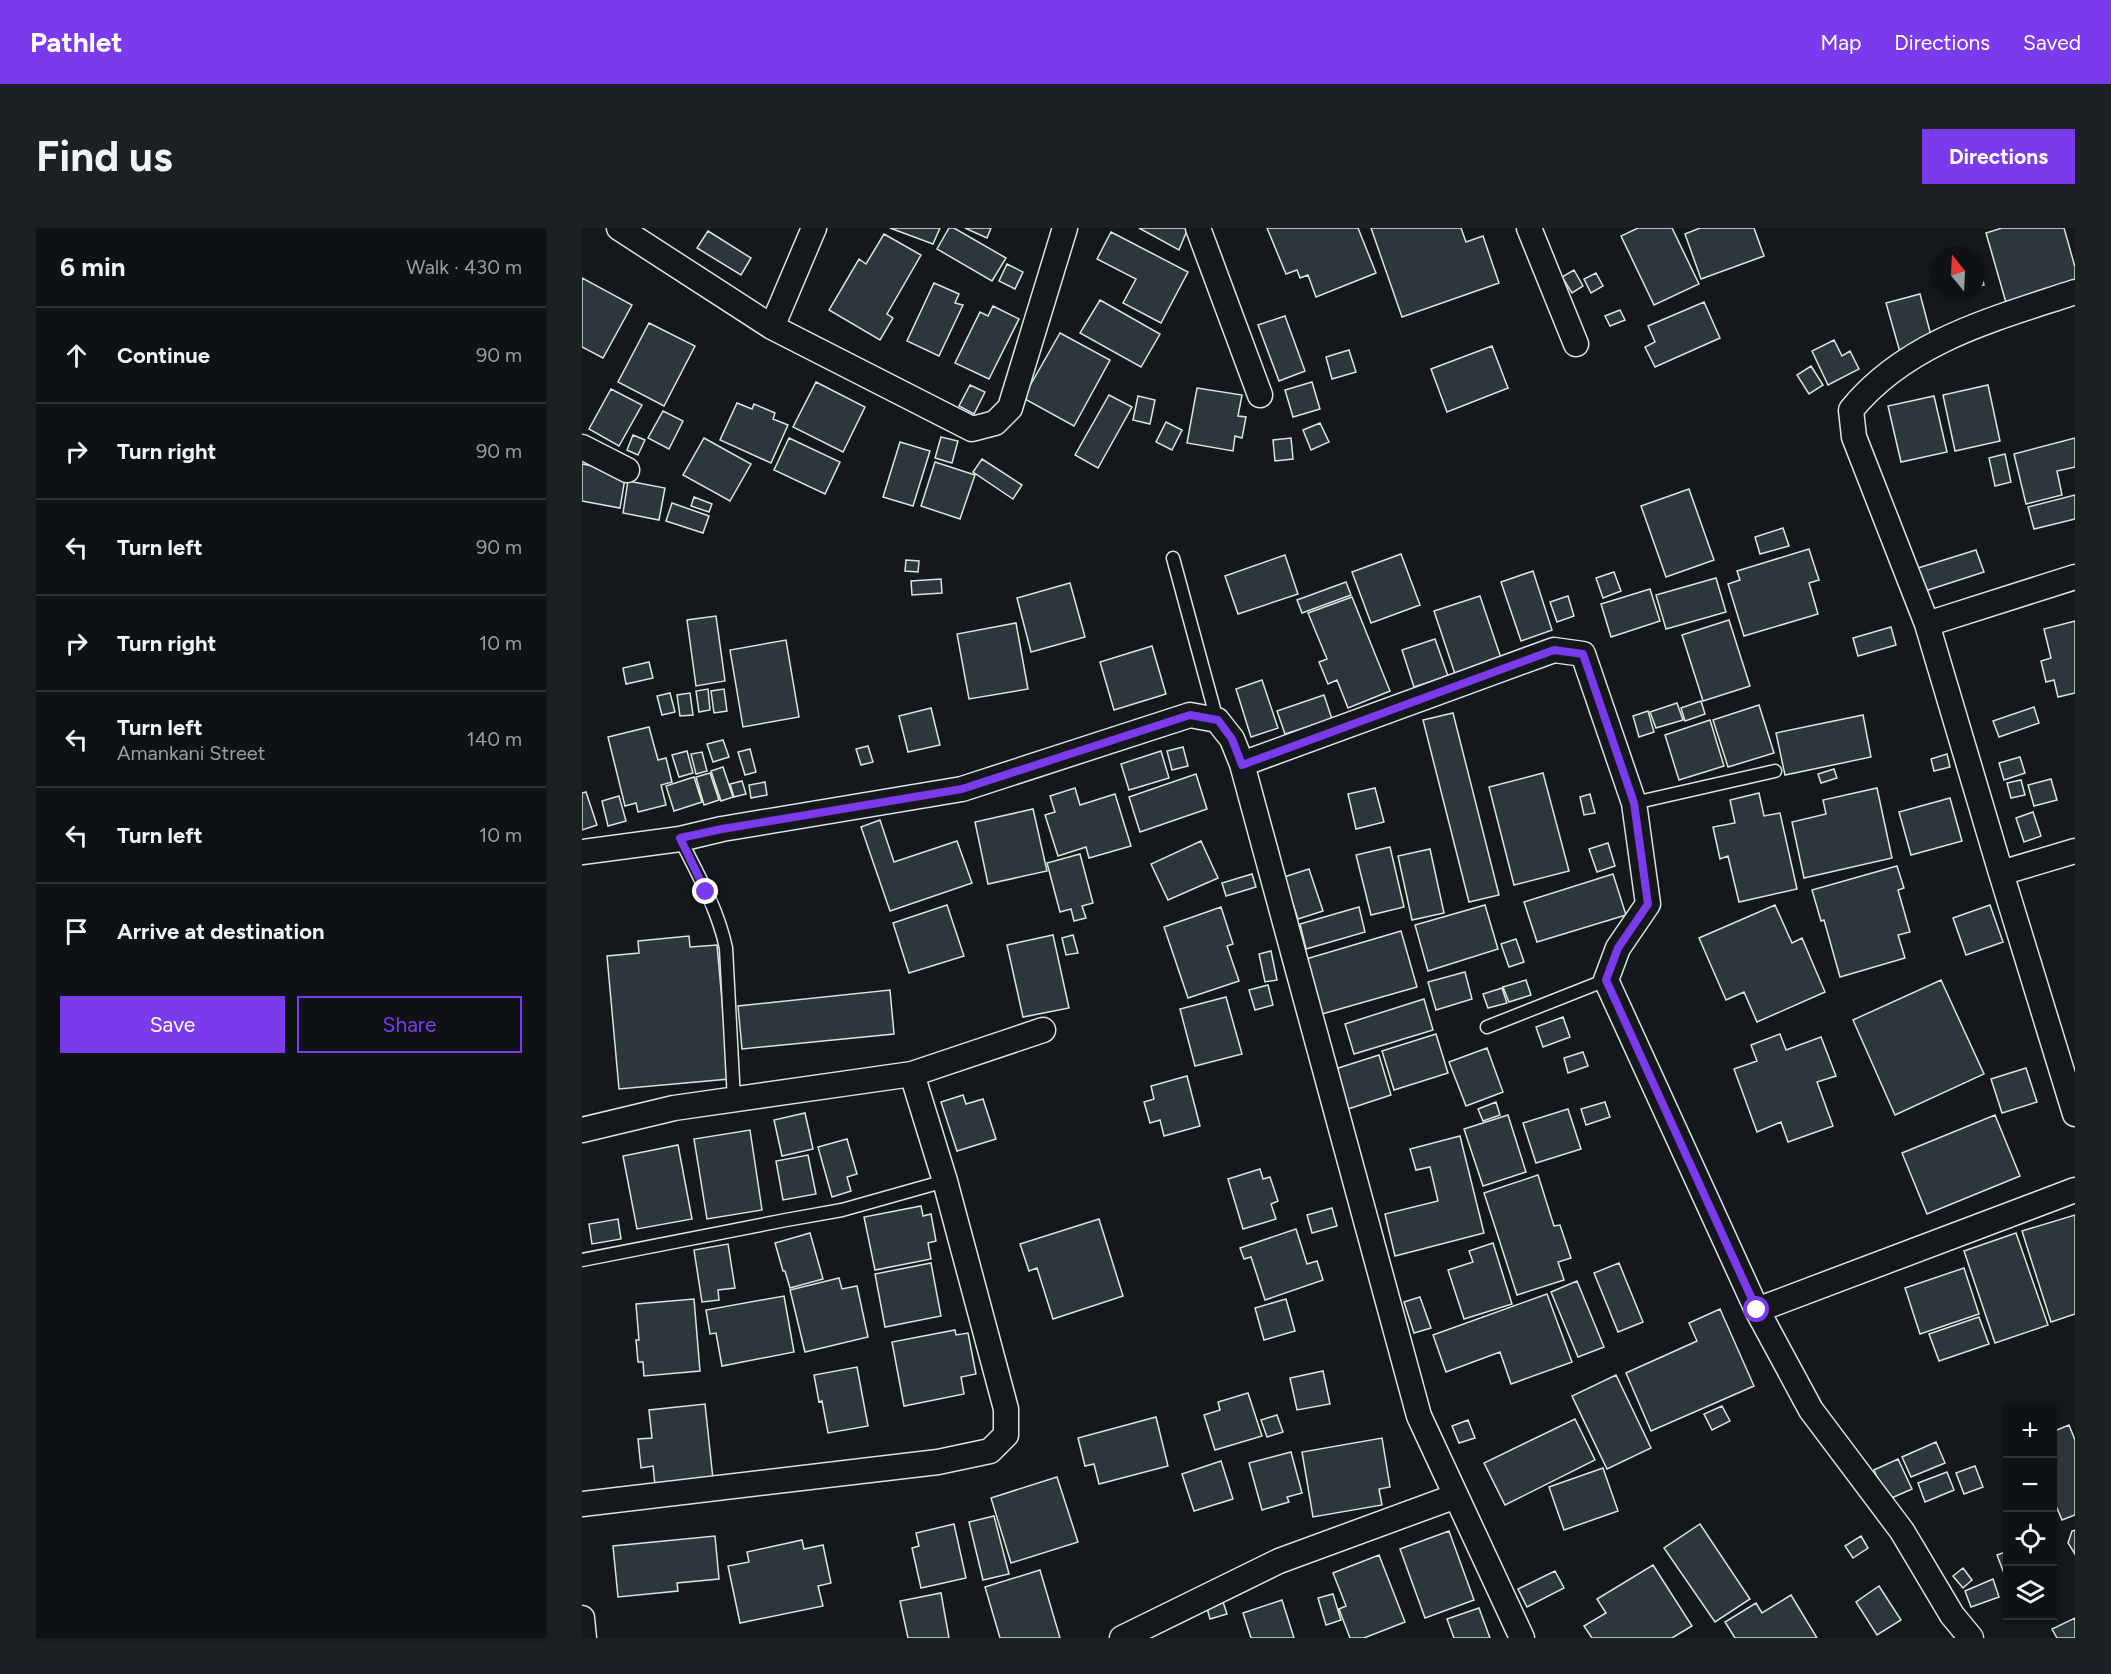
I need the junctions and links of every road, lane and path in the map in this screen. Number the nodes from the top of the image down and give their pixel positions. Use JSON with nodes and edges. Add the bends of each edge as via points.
{"nodes":[{"id":1,"x":619,"y":228,"type":"edge"},
{"id":2,"x":814,"y":228,"type":"edge"},
{"id":3,"x":1065,"y":228,"type":"edge"},
{"id":4,"x":1198,"y":228,"type":"edge"},
{"id":5,"x":1529,"y":228,"type":"edge"},
{"id":6,"x":2075,"y":292,"type":"edge"},
{"id":7,"x":772,"y":327,"type":"junction"},
{"id":8,"x":1576,"y":344,"type":"dead end"},
{"id":9,"x":1260,"y":396,"type":"dead end"},
{"id":10,"x":582,"y":447,"type":"edge"},
{"id":11,"x":627,"y":470,"type":"dead end"},
{"id":12,"x":1173,"y":558,"type":"dead end"},
{"id":13,"x":2075,"y":577,"type":"edge"},
{"id":14,"x":1927,"y":624,"type":"junction"},
{"id":15,"x":1218,"y":720,"type":"junction"},
{"id":16,"x":1242,"y":765,"type":"junction"},
{"id":17,"x":1774,"y":771,"type":"dead end"},
{"id":18,"x":1634,"y":803,"type":"junction"},
{"id":19,"x":680,"y":838,"type":"junction"},
{"id":20,"x":2075,"y":851,"type":"edge"},
{"id":21,"x":582,"y":852,"type":"edge"},
{"id":22,"x":2001,"y":873,"type":"junction"},
{"id":23,"x":1606,"y":980,"type":"junction"},
{"id":24,"x":1487,"y":1027,"type":"dead end"},
{"id":25,"x":1043,"y":1030,"type":"dead end"},
{"id":26,"x":912,"y":1074,"type":"junction"},
{"id":27,"x":734,"y":1100,"type":"junction"},
{"id":28,"x":2075,"y":1114,"type":"edge"},
{"id":29,"x":582,"y":1130,"type":"edge"},
{"id":30,"x":945,"y":1181,"type":"junction"},
{"id":31,"x":2075,"y":1190,"type":"edge"},
{"id":32,"x":582,"y":1260,"type":"edge"},
{"id":33,"x":1757,"y":1310,"type":"junction"},
{"id":34,"x":1456,"y":1496,"type":"junction"},
{"id":35,"x":582,"y":1504,"type":"edge"},
{"id":36,"x":582,"y":1618,"type":"edge"},
{"id":37,"x":584,"y":1638,"type":"edge"},
{"id":38,"x":1122,"y":1638,"type":"edge"},
{"id":39,"x":1522,"y":1638,"type":"edge"},
{"id":40,"x":1971,"y":1638,"type":"edge"}],
"edges":[{"from":1,"to":7,"type":"street"},
{"from":2,"to":7,"type":"street"},
{"from":3,"to":7,"type":"street","via":[[1011,408],[995,423],[972,429]]},
{"from":4,"to":9,"type":"street"},
{"from":5,"to":8,"type":"street"},
{"from":6,"to":14,"type":"street","via":[[1974,325],[1903,362],[1867,390],[1851,410],[1854,437]]},
{"from":10,"to":11,"type":"street"},
{"from":12,"to":15,"type":"lane"},
{"from":13,"to":14,"type":"street"},
{"from":14,"to":22,"type":"street"},
{"from":15,"to":16,"type":"street","via":[[1232,739]]},
{"from":15,"to":19,"type":"street","via":[[1190,715],[962,789]]},
{"from":16,"to":18,"type":"street","via":[[1554,650],[1583,654]]},
{"from":16,"to":34,"type":"street","via":[[1419,1416]]},
{"from":17,"to":18,"type":"lane"},
{"from":18,"to":23,"type":"street","via":[[1648,904],[1618,948]]},
{"from":19,"to":21,"type":"street"},
{"from":19,"to":27,"type":"lane","via":[[723,933]]},
{"from":20,"to":22,"type":"street"},
{"from":22,"to":28,"type":"street"},
{"from":23,"to":24,"type":"lane"},
{"from":23,"to":33,"type":"street"},
{"from":25,"to":26,"type":"street"},
{"from":26,"to":27,"type":"street"},
{"from":26,"to":30,"type":"street"},
{"from":27,"to":29,"type":"street","via":[[674,1108]]},
{"from":30,"to":32,"type":"lane","via":[[842,1210]]},
{"from":30,"to":35,"type":"street","via":[[1006,1408],[1006,1435],[990,1451],[938,1462]]},
{"from":31,"to":33,"type":"street"},
{"from":33,"to":40,"type":"street","via":[[1811,1410],[1902,1531],[1952,1615]]},
{"from":34,"to":38,"type":"street","via":[[1279,1561]]},
{"from":34,"to":39,"type":"street"},
{"from":36,"to":37,"type":"street"}]}
